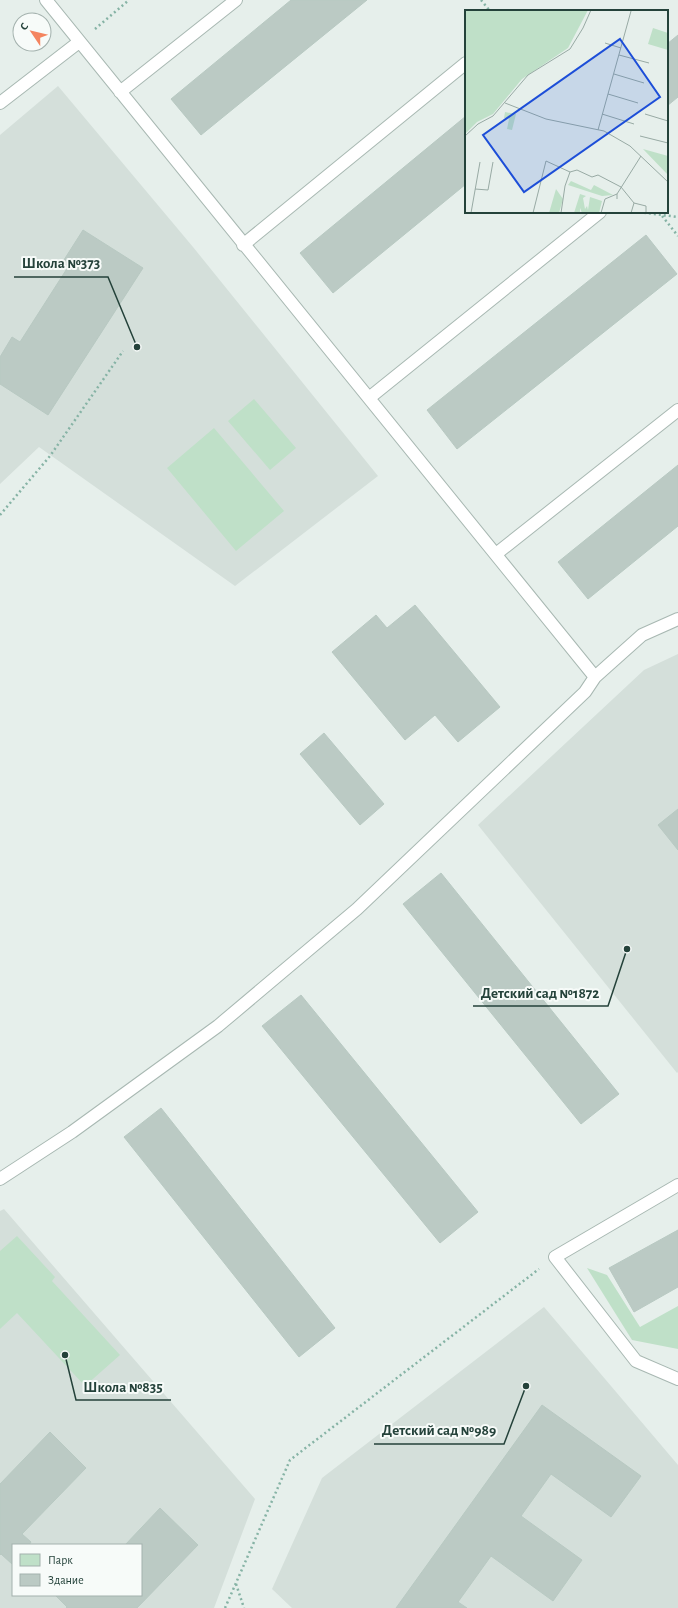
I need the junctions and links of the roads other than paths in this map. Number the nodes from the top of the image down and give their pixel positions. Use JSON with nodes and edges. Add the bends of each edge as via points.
{"nodes":[{"id":1,"x":46,"y":0,"type":"edge"},
{"id":2,"x":236,"y":0,"type":"edge"},
{"id":3,"x":79,"y":42,"type":"junction"},
{"id":4,"x":465,"y":64,"type":"edge"},
{"id":5,"x":120,"y":92,"type":"junction"},
{"id":6,"x":0,"y":103,"type":"edge"},
{"id":7,"x":599,"y":213,"type":"edge"},
{"id":8,"x":243,"y":245,"type":"junction"},
{"id":9,"x":368,"y":398,"type":"junction"},
{"id":10,"x":678,"y":410,"type":"edge"},
{"id":11,"x":496,"y":554,"type":"junction"},
{"id":12,"x":678,"y":619,"type":"edge"},
{"id":13,"x":596,"y":677,"type":"junction"},
{"id":14,"x":0,"y":1179,"type":"edge"},
{"id":15,"x":678,"y":1185,"type":"edge"},
{"id":16,"x":678,"y":1379,"type":"edge"}],
"edges":[{"from":1,"to":3,"type":"lane"},
{"from":2,"to":5,"type":"lane"},
{"from":3,"to":5,"type":"lane"},
{"from":3,"to":6,"type":"lane"},
{"from":4,"to":8,"type":"lane"},
{"from":5,"to":8,"type":"lane"},
{"from":7,"to":9,"type":"lane"},
{"from":8,"to":9,"type":"lane"},
{"from":9,"to":11,"type":"lane"},
{"from":10,"to":11,"type":"lane"},
{"from":11,"to":13,"type":"lane"},
{"from":12,"to":13,"type":"lane","via":[[642,635]]},
{"from":13,"to":14,"type":"lane","via":[[585,692],[357,909],[218,1026],[72,1132]]},
{"from":15,"to":16,"type":"lane","via":[[555,1257],[636,1361]]}]}
